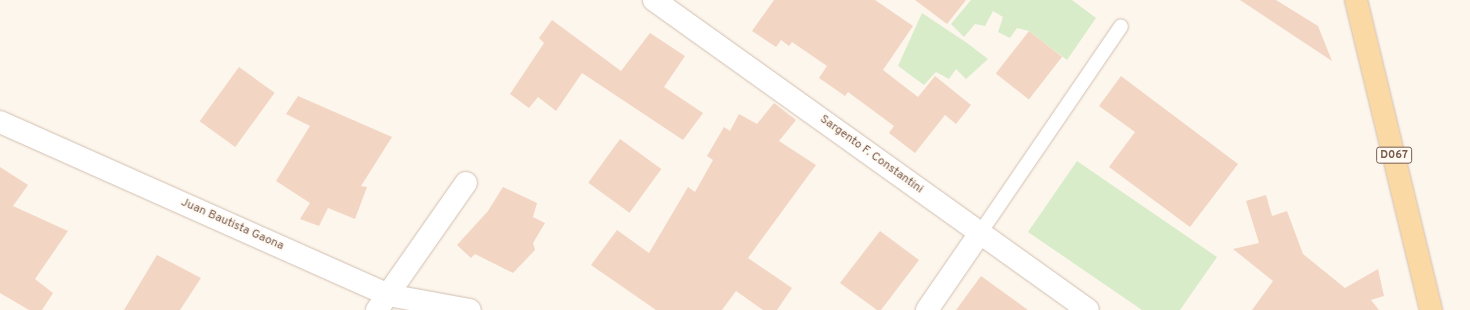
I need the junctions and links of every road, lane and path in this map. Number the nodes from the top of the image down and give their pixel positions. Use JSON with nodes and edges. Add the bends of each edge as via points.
{"nodes":[{"id":1,"x":654,"y":0,"type":"edge"},
{"id":2,"x":1356,"y":0,"type":"edge"},
{"id":3,"x":1121,"y":26,"type":"dead end"},
{"id":4,"x":0,"y":122,"type":"edge"},
{"id":5,"x":466,"y":183,"type":"dead end"},
{"id":6,"x":980,"y":233,"type":"junction"},
{"id":7,"x":382,"y":302,"type":"edge"},
{"id":8,"x":470,"y":310,"type":"edge"},
{"id":9,"x":927,"y":310,"type":"edge"},
{"id":10,"x":1088,"y":310,"type":"edge"},
{"id":11,"x":1431,"y":310,"type":"edge"}],
"edges":[{"from":1,"to":6,"type":"street","name":"Sargento F. Constantini"},
{"from":2,"to":11,"type":"main road","number":"D067"},
{"from":3,"to":6,"type":"lane"},
{"from":4,"to":7,"type":"street","name":"Juan Bautista Gaona"},
{"from":5,"to":7,"type":"street"},
{"from":6,"to":9,"type":"street"},
{"from":6,"to":10,"type":"street","name":"Sargento F. Constantini"},
{"from":7,"to":8,"type":"street","name":"Juan Bautista Gaona"}]}
